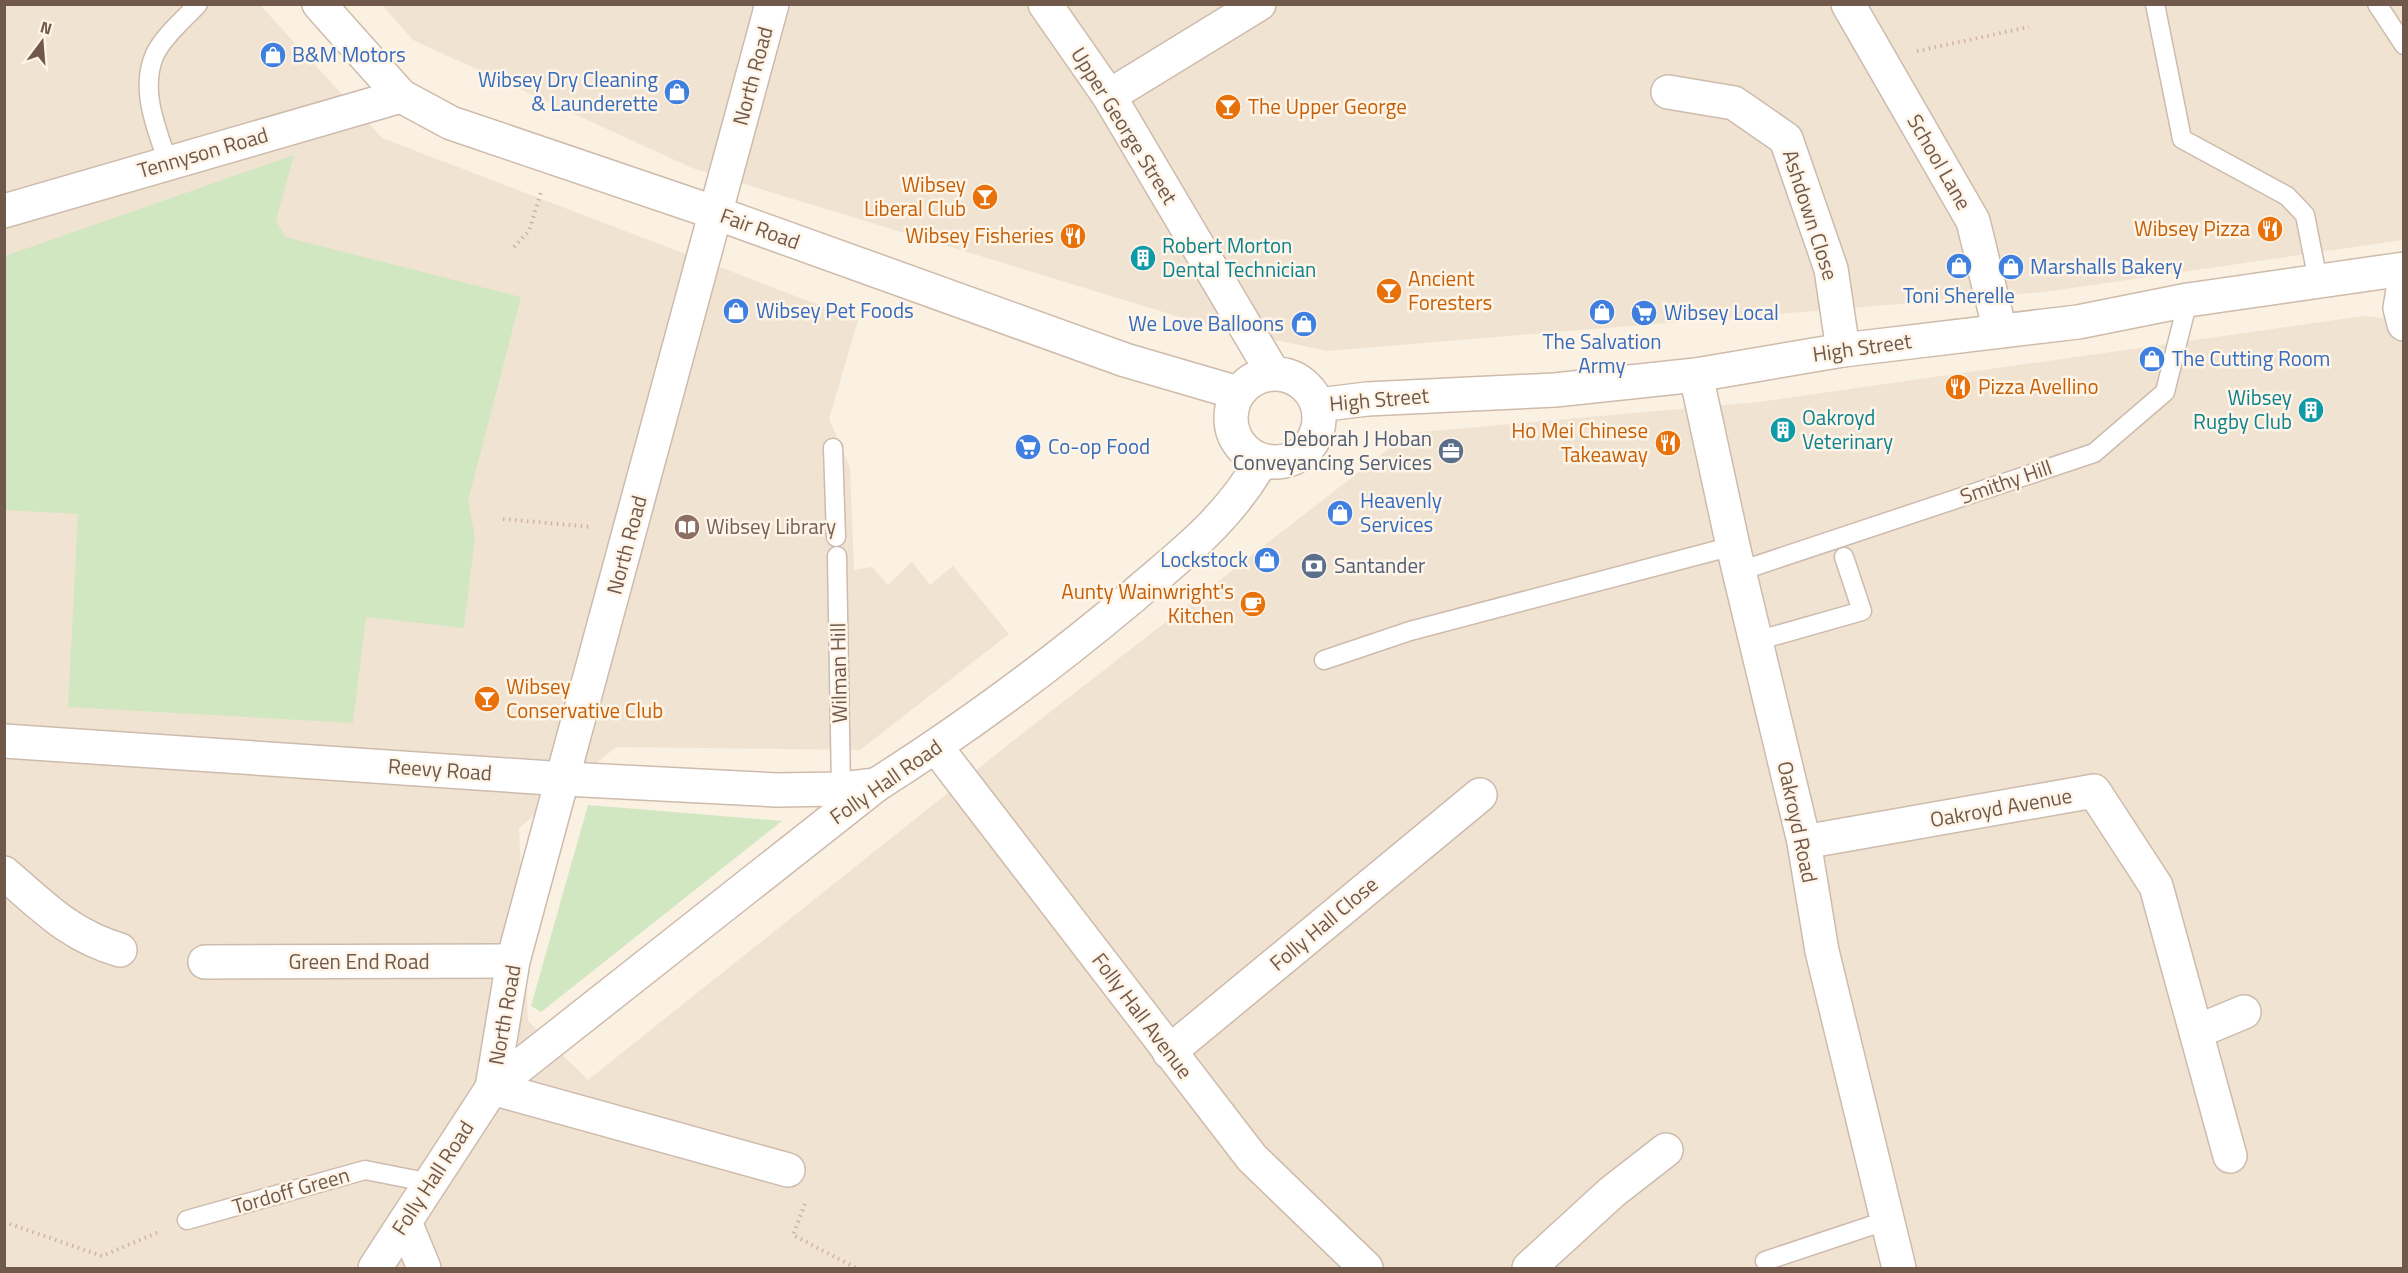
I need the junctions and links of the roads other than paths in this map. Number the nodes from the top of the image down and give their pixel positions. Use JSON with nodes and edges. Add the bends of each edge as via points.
{"nodes":[{"id":1,"x":198,"y":4,"type":"edge"},
{"id":2,"x":319,"y":4,"type":"edge"},
{"id":3,"x":772,"y":4,"type":"edge"},
{"id":4,"x":1045,"y":4,"type":"edge"},
{"id":5,"x":1259,"y":4,"type":"edge"},
{"id":6,"x":1848,"y":4,"type":"edge"},
{"id":7,"x":2155,"y":4,"type":"edge"},
{"id":8,"x":2377,"y":4,"type":"edge"},
{"id":9,"x":2403,"y":45,"type":"edge"},
{"id":10,"x":1668,"y":92,"type":"dead end"},
{"id":11,"x":401,"y":96,"type":"junction"},
{"id":12,"x":1109,"y":96,"type":"junction"},
{"id":13,"x":168,"y":163,"type":"junction"},
{"id":14,"x":4,"y":211,"type":"edge"},
{"id":15,"x":716,"y":213,"type":"junction"},
{"id":16,"x":2403,"y":269,"type":"edge"},
{"id":17,"x":2318,"y":281,"type":"junction"},
{"id":18,"x":2403,"y":284,"type":"edge"},
{"id":19,"x":2188,"y":300,"type":"junction"},
{"id":20,"x":2403,"y":324,"type":"edge"},
{"id":21,"x":2000,"y":331,"type":"junction"},
{"id":22,"x":1843,"y":350,"type":"junction"},
{"id":23,"x":1273,"y":373,"type":"junction"},
{"id":24,"x":1696,"y":375,"type":"junction"},
{"id":25,"x":1238,"y":393,"type":"junction"},
{"id":26,"x":1318,"y":405,"type":"junction"},
{"id":27,"x":833,"y":448,"type":"dead end"},
{"id":28,"x":1262,"y":460,"type":"junction"},
{"id":29,"x":836,"y":537,"type":"dead end"},
{"id":30,"x":837,"y":556,"type":"dead end"},
{"id":31,"x":1844,"y":556,"type":"dead end"},
{"id":32,"x":1736,"y":559,"type":"junction"},
{"id":33,"x":1756,"y":641,"type":"junction"},
{"id":34,"x":1324,"y":660,"type":"dead end"},
{"id":35,"x":4,"y":741,"type":"edge"},
{"id":36,"x":936,"y":747,"type":"junction"},
{"id":37,"x":565,"y":779,"type":"junction"},
{"id":38,"x":876,"y":785,"type":"junction"},
{"id":39,"x":841,"y":789,"type":"junction"},
{"id":40,"x":1480,"y":795,"type":"dead end"},
{"id":41,"x":1804,"y":842,"type":"junction"},
{"id":42,"x":4,"y":873,"type":"edge"},
{"id":43,"x":120,"y":950,"type":"dead end"},
{"id":44,"x":513,"y":961,"type":"junction"},
{"id":45,"x":205,"y":962,"type":"dead end"},
{"id":46,"x":2244,"y":1011,"type":"dead end"},
{"id":47,"x":2196,"y":1032,"type":"junction"},
{"id":48,"x":1169,"y":1052,"type":"junction"},
{"id":49,"x":492,"y":1088,"type":"junction"},
{"id":50,"x":1666,"y":1150,"type":"dead end"},
{"id":51,"x":2229,"y":1156,"type":"dead end"},
{"id":52,"x":788,"y":1170,"type":"road end"},
{"id":53,"x":431,"y":1183,"type":"junction"},
{"id":54,"x":187,"y":1220,"type":"road end"},
{"id":55,"x":1888,"y":1220,"type":"junction"},
{"id":56,"x":405,"y":1222,"type":"junction"},
{"id":57,"x":1765,"y":1261,"type":"dead end"},
{"id":58,"x":375,"y":1269,"type":"edge"},
{"id":59,"x":424,"y":1269,"type":"edge"},
{"id":60,"x":1366,"y":1269,"type":"edge"},
{"id":61,"x":1529,"y":1269,"type":"edge"},
{"id":62,"x":1899,"y":1269,"type":"edge"}],
"edges":[{"from":1,"to":13,"type":"lane","via":[[156,54],[148,80],[152,113]]},
{"from":2,"to":11,"type":"street","name":"Fair Road"},
{"from":3,"to":15,"type":"street","name":"North Road"},
{"from":4,"to":12,"type":"street","name":"Upper George Street"},
{"from":5,"to":12,"type":"street"},
{"from":6,"to":21,"type":"street","name":"School Lane","via":[[1972,221]]},
{"from":7,"to":17,"type":"lane","via":[[2182,139],[2287,196],[2305,215]]},
{"from":8,"to":9,"type":"lane"},
{"from":10,"to":22,"type":"street","name":"Ashdown Close","via":[[1734,103],[1786,139],[1831,269]]},
{"from":11,"to":13,"type":"street","name":"Tennyson Road"},
{"from":11,"to":15,"type":"street","name":"Fair Road","via":[[451,123]]},
{"from":12,"to":23,"type":"street","name":"Upper George Street"},
{"from":13,"to":14,"type":"street","name":"Tennyson Road"},
{"from":15,"to":25,"type":"street","name":"Fair Road","via":[[1125,360]]},
{"from":15,"to":37,"type":"street","name":"North Road"},
{"from":16,"to":17,"type":"street","name":"High Street"},
{"from":17,"to":19,"type":"street","name":"High Street"},
{"from":18,"to":20,"type":"street"},
{"from":19,"to":21,"type":"street","name":"High Street","via":[[2078,322]]},
{"from":19,"to":32,"type":"lane","name":"Smithy Hill","via":[[2165,392],[2094,453]]},
{"from":21,"to":22,"type":"street","name":"High Street"},
{"from":22,"to":24,"type":"street","name":"High Street"},
{"from":23,"to":25,"type":"street","via":[[1258,376]]},
{"from":23,"to":26,"type":"street","via":[[1300,381]]},
{"from":24,"to":26,"type":"street","name":"High Street","via":[[1555,390]]},
{"from":24,"to":32,"type":"street","name":"Oakroyd Road"},
{"from":25,"to":28,"type":"street","via":[[1231,408],[1234,436],[1243,448]]},
{"from":26,"to":28,"type":"street","via":[[1318,428],[1308,447],[1282,462]]},
{"from":27,"to":29,"type":"lane"},
{"from":28,"to":36,"type":"street","name":"Folly Hall Road","via":[[1230,510],[1200,539],[1025,684]]},
{"from":30,"to":39,"type":"lane","name":"Wilman Hill"},
{"from":31,"to":33,"type":"lane","via":[[1862,611]]},
{"from":32,"to":33,"type":"street","name":"Oakroyd Road"},
{"from":32,"to":34,"type":"lane","name":"Smithy Hill","via":[[1410,631]]},
{"from":33,"to":41,"type":"street","name":"Oakroyd Road"},
{"from":35,"to":37,"type":"street","name":"Reevy Road"},
{"from":36,"to":38,"type":"street","name":"Folly Hall Road"},
{"from":36,"to":48,"type":"street","name":"Folly Hall Avenue"},
{"from":37,"to":39,"type":"street","name":"Reevy Road","via":[[777,790]]},
{"from":37,"to":44,"type":"street","name":"North Road"},
{"from":38,"to":39,"type":"street","name":"Reevy Road"},
{"from":38,"to":49,"type":"street","name":"Folly Hall Road"},
{"from":40,"to":48,"type":"street","name":"Folly Hall Close"},
{"from":41,"to":47,"type":"street","name":"Oakroyd Avenue","via":[[2094,791],[2156,886]]},
{"from":41,"to":55,"type":"street","name":"Oakroyd Road","via":[[1822,951]]},
{"from":42,"to":43,"type":"street","via":[[73,931]]},
{"from":44,"to":45,"type":"street","name":"Green End Road"},
{"from":44,"to":49,"type":"street","name":"North Road"},
{"from":46,"to":47,"type":"street"},
{"from":47,"to":51,"type":"street","name":"Oakroyd Avenue"},
{"from":48,"to":60,"type":"street","name":"Folly Hall Avenue","via":[[1252,1158]]},
{"from":49,"to":52,"type":"street"},
{"from":49,"to":53,"type":"street","name":"Folly Hall Road"},
{"from":50,"to":61,"type":"street","via":[[1612,1192]]},
{"from":53,"to":54,"type":"lane","name":"Tordoff Green","via":[[365,1170]]},
{"from":53,"to":56,"type":"street","name":"Folly Hall Road"},
{"from":55,"to":57,"type":"lane"},
{"from":55,"to":62,"type":"street","name":"Oakroyd Road"},
{"from":56,"to":58,"type":"street","name":"Folly Hall Road"},
{"from":56,"to":59,"type":"street"}]}
